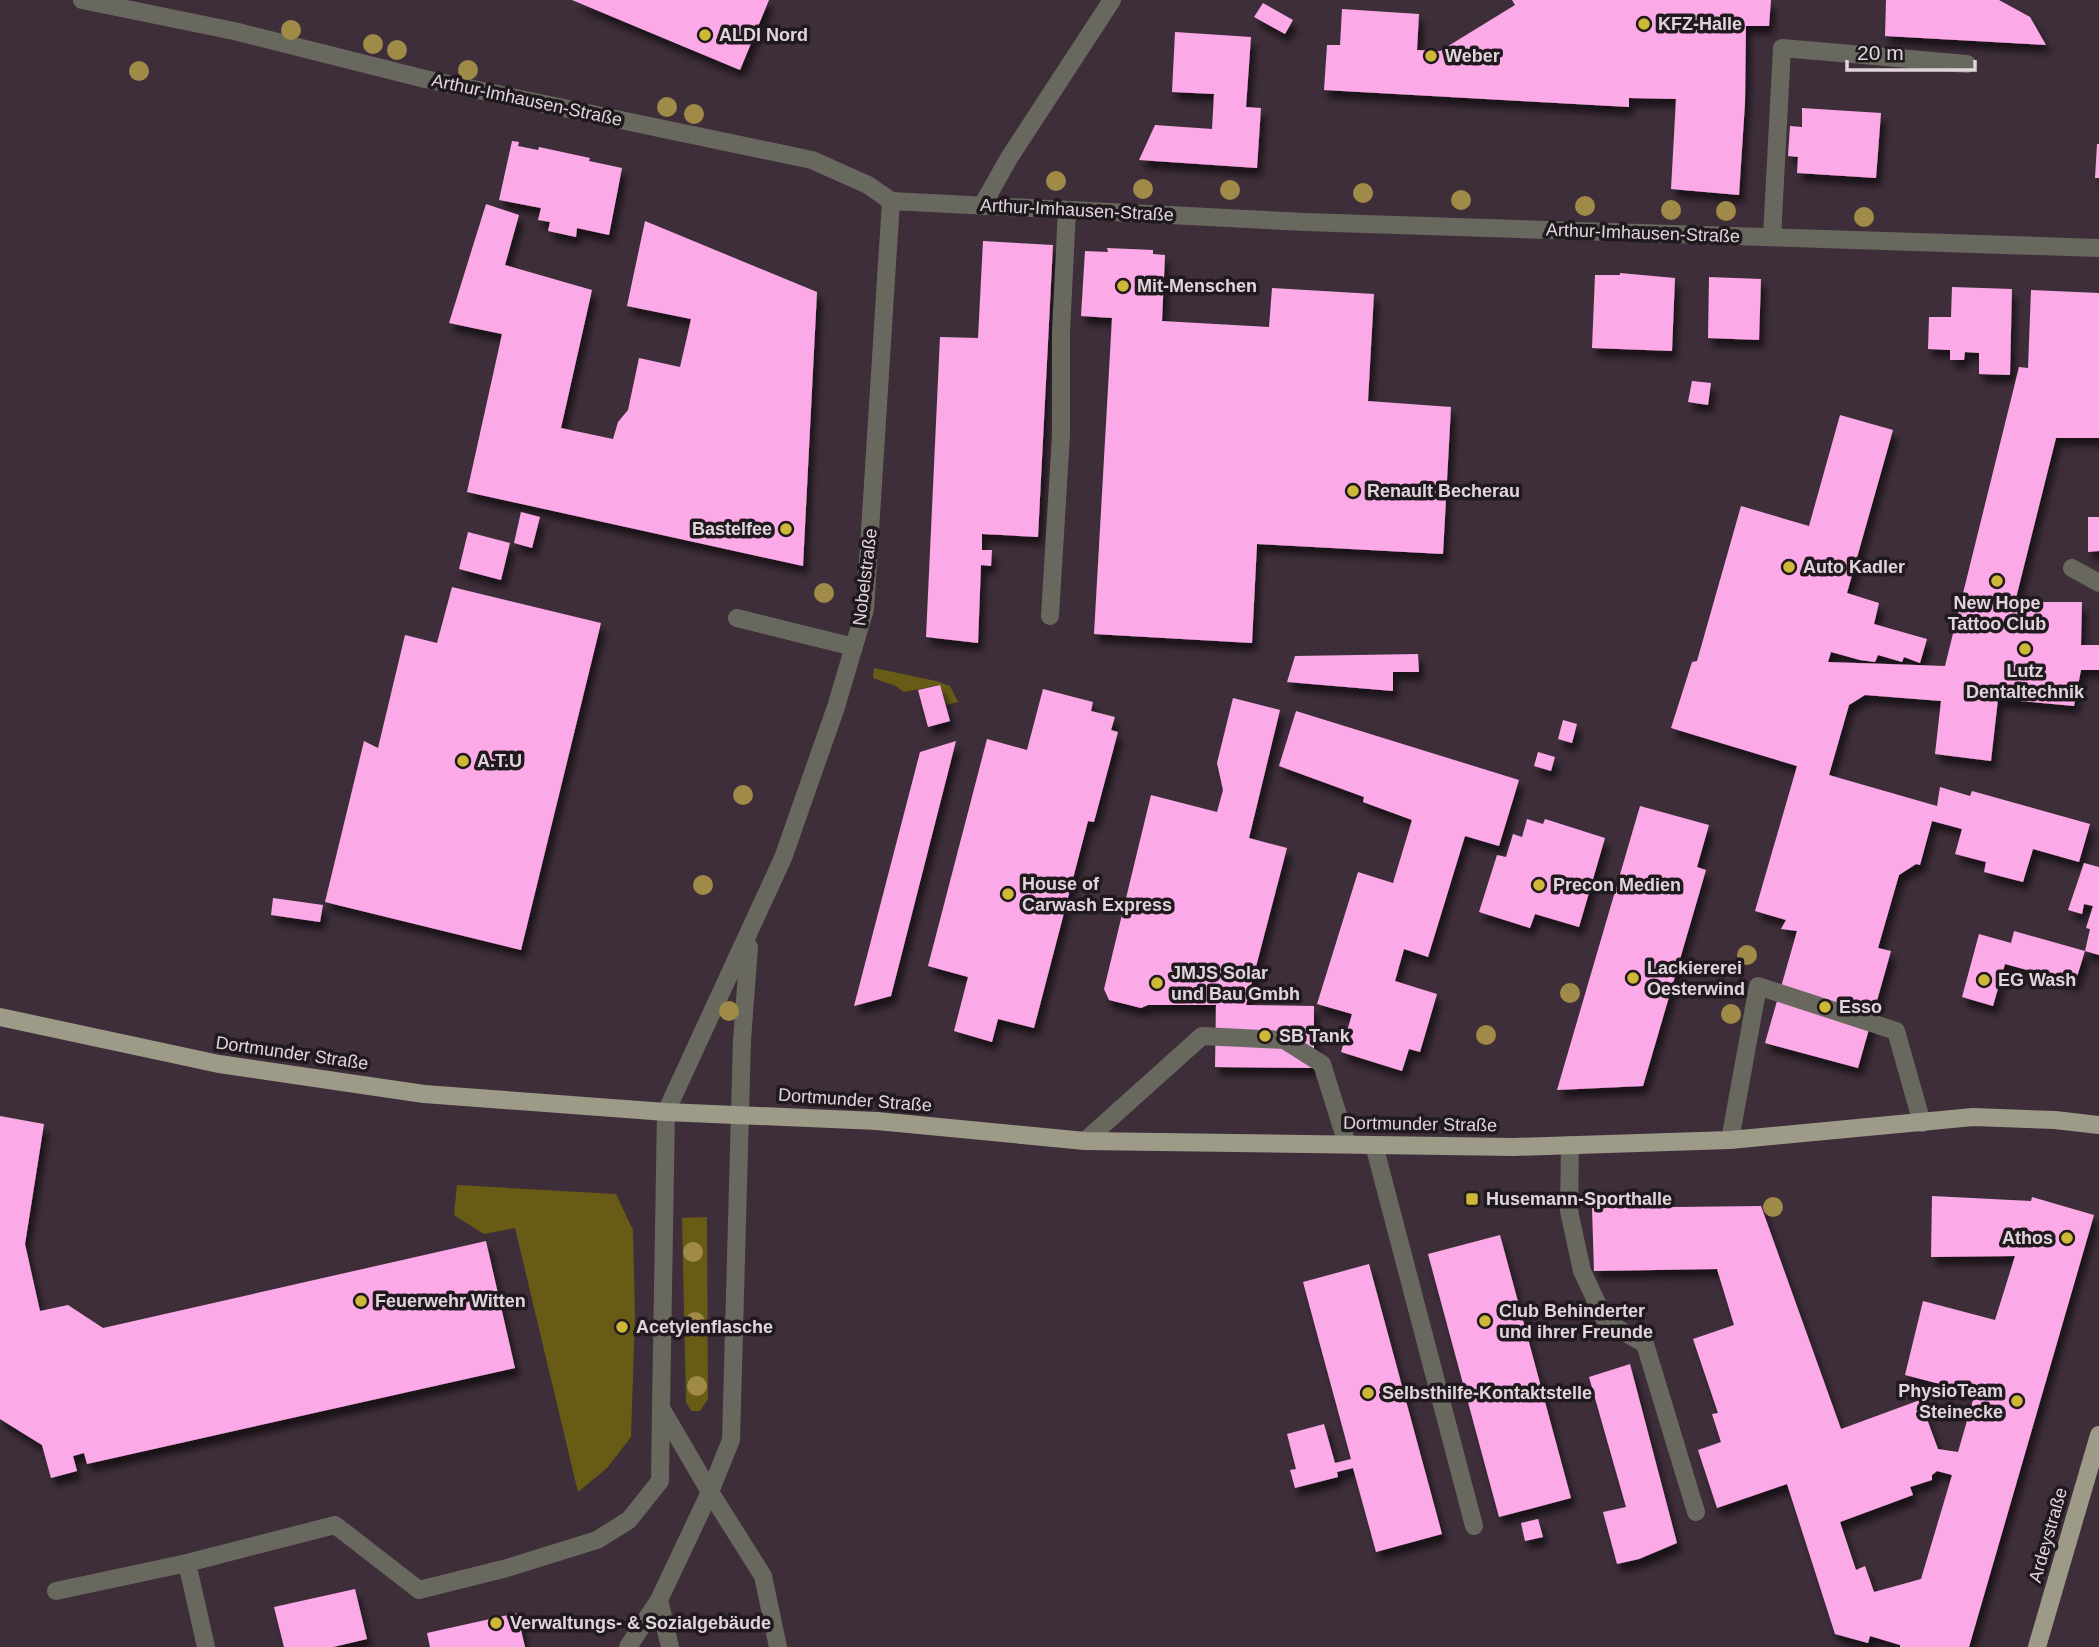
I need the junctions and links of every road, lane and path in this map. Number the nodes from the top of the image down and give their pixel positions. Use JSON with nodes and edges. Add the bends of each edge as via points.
{"nodes":[{"id":1,"x":82,"y":0,"type":"edge"},
{"id":2,"x":1112,"y":0,"type":"edge"},
{"id":3,"x":1967,"y":64,"type":"dead end"},
{"id":4,"x":891,"y":201,"type":"junction"},
{"id":5,"x":982,"y":206,"type":"junction"},
{"id":6,"x":1067,"y":210,"type":"junction"},
{"id":7,"x":1772,"y":237,"type":"junction"},
{"id":8,"x":2099,"y":248,"type":"edge"},
{"id":9,"x":2072,"y":568,"type":"dead end"},
{"id":10,"x":2099,"y":583,"type":"edge"},
{"id":11,"x":1051,"y":616,"type":"dead end"},
{"id":12,"x":737,"y":618,"type":"dead end"},
{"id":13,"x":854,"y":647,"type":"junction"},
{"id":14,"x":750,"y":933,"type":"junction"},
{"id":15,"x":0,"y":1017,"type":"edge"},
{"id":16,"x":666,"y":1112,"type":"junction"},
{"id":17,"x":740,"y":1114,"type":"junction"},
{"id":18,"x":1922,"y":1123,"type":"junction"},
{"id":19,"x":2099,"y":1125,"type":"edge"},
{"id":20,"x":1730,"y":1140,"type":"junction"},
{"id":21,"x":1085,"y":1141,"type":"junction"},
{"id":22,"x":1347,"y":1144,"type":"junction"},
{"id":23,"x":1374,"y":1145,"type":"junction"},
{"id":24,"x":1570,"y":1145,"type":"junction"},
{"id":25,"x":661,"y":1408,"type":"junction"},
{"id":26,"x":2099,"y":1435,"type":"edge"},
{"id":27,"x":710,"y":1492,"type":"junction"},
{"id":28,"x":1696,"y":1512,"type":"dead end"},
{"id":29,"x":1474,"y":1526,"type":"dead end"},
{"id":30,"x":187,"y":1563,"type":"junction"},
{"id":31,"x":56,"y":1591,"type":"dead end"},
{"id":32,"x":659,"y":1600,"type":"junction"},
{"id":33,"x":206,"y":1647,"type":"edge"},
{"id":34,"x":628,"y":1647,"type":"edge"},
{"id":35,"x":670,"y":1647,"type":"edge"},
{"id":36,"x":778,"y":1647,"type":"edge"},
{"id":37,"x":2037,"y":1647,"type":"edge"}],
"edges":[{"from":1,"to":4,"type":"street","name":"Arthur-Imhausen-Straße","via":[[234,31],[425,79],[813,160]]},
{"from":2,"to":5,"type":"street"},
{"from":3,"to":7,"type":"street","via":[[1782,48]]},
{"from":4,"to":5,"type":"street","name":"Arthur-Imhausen-Straße"},
{"from":4,"to":13,"type":"street","name":"Nobelstraße","via":[[868,579]]},
{"from":5,"to":6,"type":"street","name":"Arthur-Imhausen-Straße"},
{"from":6,"to":7,"type":"street","name":"Arthur-Imhausen-Straße"},
{"from":6,"to":11,"type":"street"},
{"from":7,"to":8,"type":"street","name":"Arthur-Imhausen-Straße"},
{"from":9,"to":10,"type":"street"},
{"from":12,"to":13,"type":"street"},
{"from":13,"to":14,"type":"street","name":"Nobelstraße","via":[[783,858]]},
{"from":14,"to":16,"type":"street","name":"Nobelstraße"},
{"from":14,"to":17,"type":"street","name":"Nobelstraße"},
{"from":15,"to":16,"type":"main road","name":"Dortmunder Straße","via":[[219,1064],[424,1094]]},
{"from":16,"to":17,"type":"main road","name":"Dortmunder Straße"},
{"from":16,"to":25,"type":"street"},
{"from":17,"to":21,"type":"main road","name":"Dortmunder Straße","via":[[877,1121]]},
{"from":17,"to":27,"type":"street","via":[[730,1440]]},
{"from":18,"to":19,"type":"main road","name":"Dortmunder Straße","via":[[1973,1117]]},
{"from":18,"to":20,"type":"main road","name":"Dortmunder Straße"},
{"from":18,"to":20,"type":"street","via":[[1896,1031],[1758,986]]},
{"from":20,"to":24,"type":"main road","name":"Dortmunder Straße"},
{"from":21,"to":22,"type":"main road","name":"Dortmunder Straße"},
{"from":21,"to":22,"type":"street","via":[[1202,1036],[1284,1040],[1322,1064]]},
{"from":22,"to":23,"type":"main road","name":"Dortmunder Straße"},
{"from":23,"to":24,"type":"main road","name":"Dortmunder Straße"},
{"from":23,"to":29,"type":"street"},
{"from":24,"to":28,"type":"street","via":[[1569,1212],[1582,1271],[1606,1322],[1645,1344]]},
{"from":25,"to":27,"type":"street"},
{"from":25,"to":30,"type":"street","via":[[660,1481],[629,1520],[597,1540],[419,1590],[335,1525]]},
{"from":26,"to":37,"type":"main road","name":"Ardeystraße"},
{"from":27,"to":32,"type":"street"},
{"from":27,"to":36,"type":"street","via":[[763,1576]]},
{"from":30,"to":31,"type":"street"},
{"from":30,"to":33,"type":"street"},
{"from":32,"to":34,"type":"street"},
{"from":32,"to":35,"type":"street"}]}
